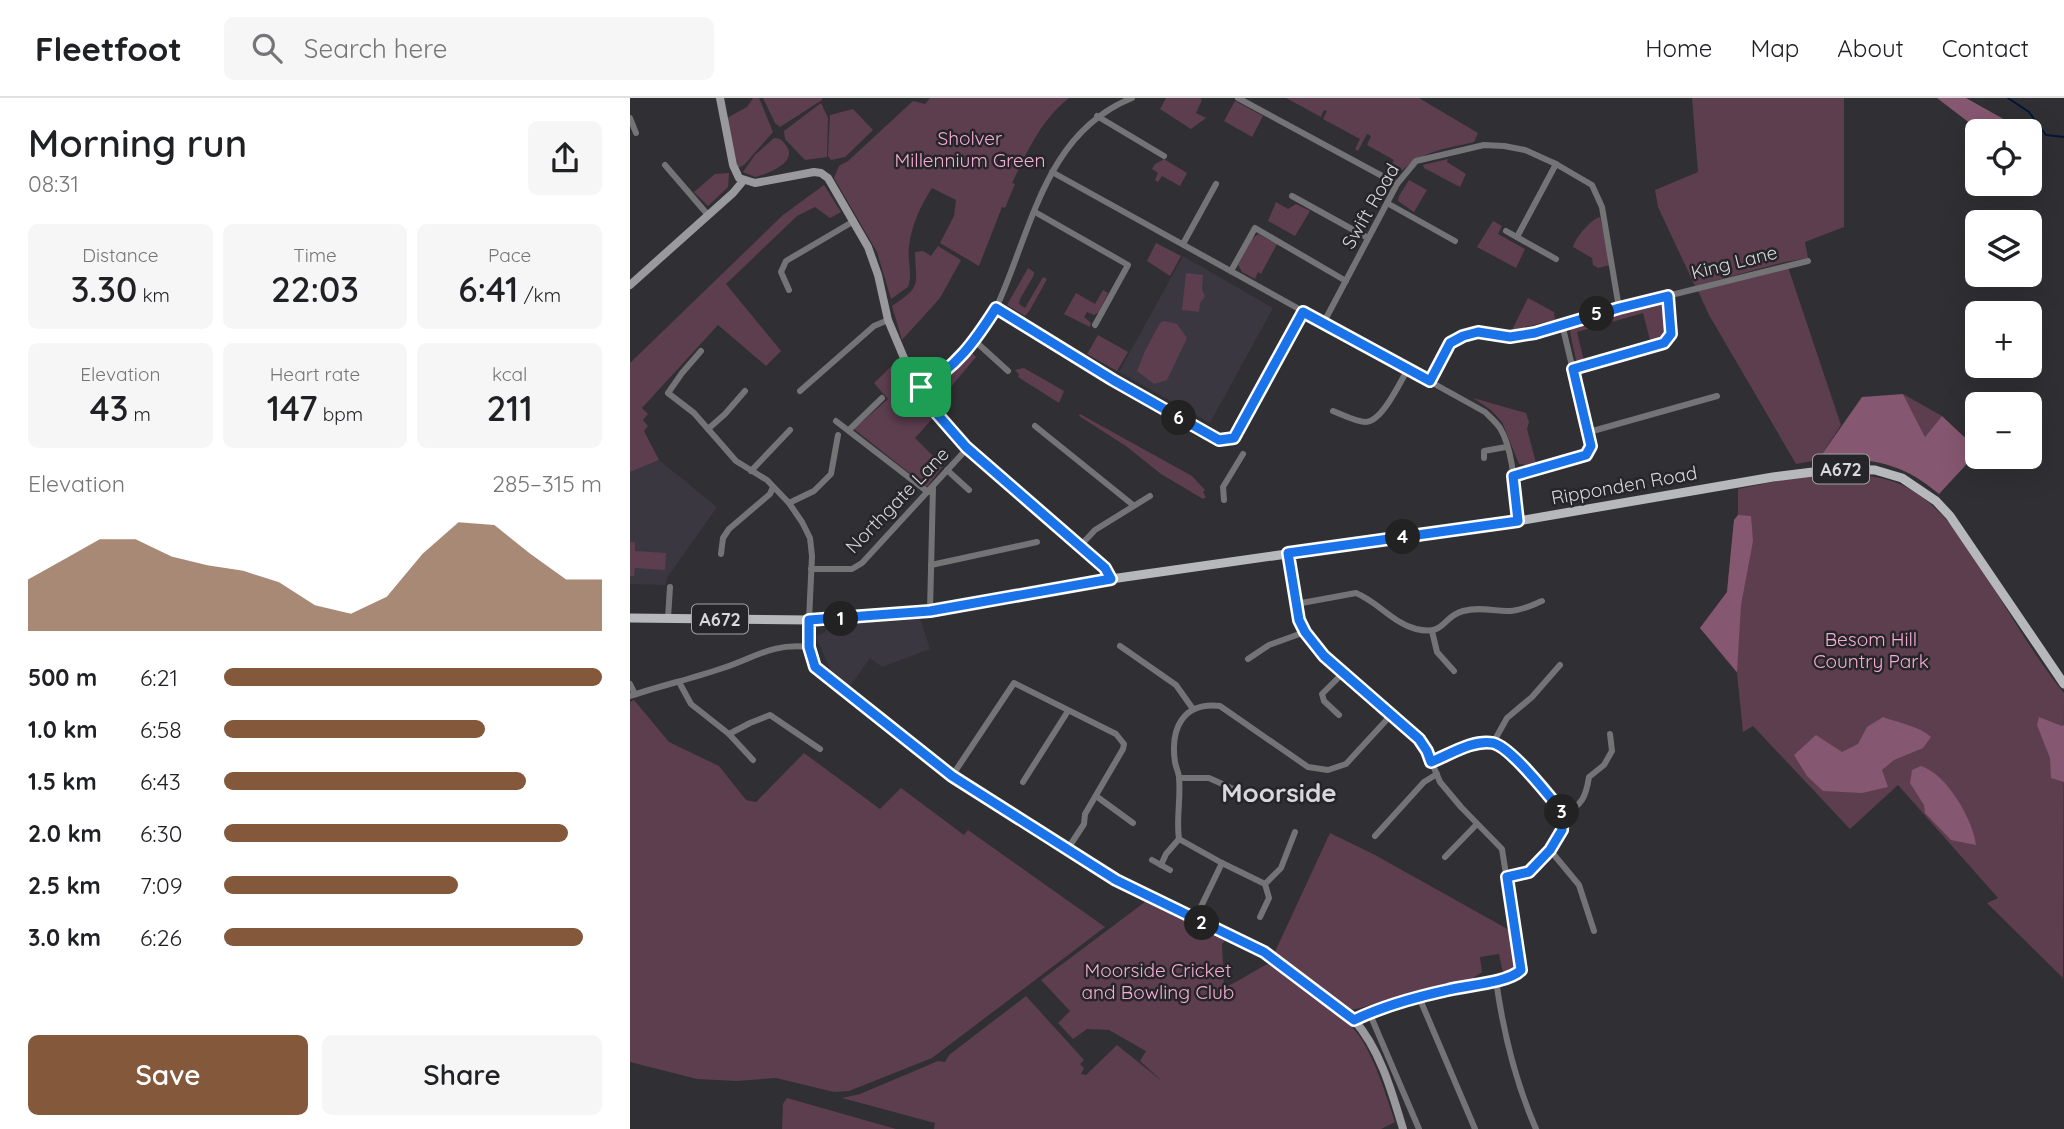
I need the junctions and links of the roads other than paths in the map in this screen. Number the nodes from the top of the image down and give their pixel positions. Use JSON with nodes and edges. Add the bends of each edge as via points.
{"nodes":[{"id":1,"x":720,"y":98,"type":"edge"},
{"id":2,"x":1132,"y":98,"type":"edge"},
{"id":3,"x":1238,"y":98,"type":"edge"},
{"id":4,"x":1097,"y":116,"type":"junction"},
{"id":5,"x":630,"y":118,"type":"edge"},
{"id":6,"x":636,"y":134,"type":"dead end"},
{"id":7,"x":1164,"y":156,"type":"dead end"},
{"id":8,"x":1556,"y":164,"type":"junction"},
{"id":9,"x":665,"y":165,"type":"dead end"},
{"id":10,"x":1052,"y":172,"type":"junction"},
{"id":11,"x":743,"y":181,"type":"junction"},
{"id":12,"x":1216,"y":184,"type":"dead end"},
{"id":13,"x":1397,"y":184,"type":"junction"},
{"id":14,"x":1292,"y":196,"type":"dead end"},
{"id":15,"x":1387,"y":203,"type":"junction"},
{"id":16,"x":1035,"y":212,"type":"junction"},
{"id":17,"x":708,"y":215,"type":"junction"},
{"id":18,"x":854,"y":221,"type":"junction"},
{"id":19,"x":1506,"y":231,"type":"dead end"},
{"id":20,"x":1368,"y":237,"type":"junction"},
{"id":21,"x":1517,"y":237,"type":"junction"},
{"id":22,"x":1455,"y":241,"type":"dead end"},
{"id":23,"x":1183,"y":244,"type":"junction"},
{"id":24,"x":1556,"y":259,"type":"dead end"},
{"id":25,"x":1808,"y":261,"type":"dead end"},
{"id":26,"x":1231,"y":271,"type":"junction"},
{"id":27,"x":1346,"y":281,"type":"junction"},
{"id":28,"x":630,"y":285,"type":"edge"},
{"id":29,"x":789,"y":290,"type":"dead end"},
{"id":30,"x":1668,"y":296,"type":"junction"},
{"id":31,"x":996,"y":308,"type":"junction"},
{"id":32,"x":1619,"y":308,"type":"junction"},
{"id":33,"x":1303,"y":312,"type":"junction"},
{"id":34,"x":888,"y":320,"type":"junction"},
{"id":35,"x":1324,"y":322,"type":"junction"},
{"id":36,"x":1562,"y":324,"type":"junction"},
{"id":37,"x":1096,"y":326,"type":"dead end"},
{"id":38,"x":975,"y":341,"type":"junction"},
{"id":39,"x":701,"y":351,"type":"dead end"},
{"id":40,"x":1408,"y":369,"type":"junction"},
{"id":41,"x":1573,"y":369,"type":"junction"},
{"id":42,"x":1008,"y":371,"type":"dead end"},
{"id":43,"x":1430,"y":381,"type":"junction"},
{"id":44,"x":921,"y":387,"type":"junction"},
{"id":45,"x":745,"y":391,"type":"dead end"},
{"id":46,"x":800,"y":391,"type":"dead end"},
{"id":47,"x":1717,"y":396,"type":"dead end"},
{"id":48,"x":882,"y":398,"type":"dead end"},
{"id":49,"x":1334,"y":411,"type":"dead end"},
{"id":50,"x":836,"y":421,"type":"dead end"},
{"id":51,"x":1035,"y":426,"type":"dead end"},
{"id":52,"x":708,"y":429,"type":"junction"},
{"id":53,"x":790,"y":430,"type":"dead end"},
{"id":54,"x":849,"y":430,"type":"junction"},
{"id":55,"x":1589,"y":432,"type":"junction"},
{"id":56,"x":838,"y":435,"type":"dead end"},
{"id":57,"x":1506,"y":447,"type":"junction"},
{"id":58,"x":963,"y":453,"type":"dead end"},
{"id":59,"x":1243,"y":454,"type":"dead end"},
{"id":60,"x":1484,"y":458,"type":"dead end"},
{"id":61,"x":947,"y":470,"type":"junction"},
{"id":62,"x":751,"y":471,"type":"junction"},
{"id":63,"x":1513,"y":476,"type":"junction"},
{"id":64,"x":773,"y":487,"type":"junction"},
{"id":65,"x":930,"y":490,"type":"junction"},
{"id":66,"x":969,"y":490,"type":"dead end"},
{"id":67,"x":1150,"y":496,"type":"dead end"},
{"id":68,"x":1224,"y":500,"type":"dead end"},
{"id":69,"x":789,"y":503,"type":"junction"},
{"id":70,"x":1133,"y":505,"type":"junction"},
{"id":71,"x":1518,"y":521,"type":"junction"},
{"id":72,"x":1037,"y":542,"type":"dead end"},
{"id":73,"x":1080,"y":546,"type":"junction"},
{"id":74,"x":1288,"y":553,"type":"junction"},
{"id":75,"x":721,"y":554,"type":"dead end"},
{"id":76,"x":931,"y":565,"type":"junction"},
{"id":77,"x":811,"y":569,"type":"junction"},
{"id":78,"x":1111,"y":579,"type":"junction"},
{"id":79,"x":670,"y":587,"type":"dead end"},
{"id":80,"x":1542,"y":601,"type":"dead end"},
{"id":81,"x":1296,"y":604,"type":"junction"},
{"id":82,"x":930,"y":611,"type":"junction"},
{"id":83,"x":630,"y":618,"type":"edge"},
{"id":84,"x":668,"y":618,"type":"junction"},
{"id":85,"x":809,"y":620,"type":"junction"},
{"id":86,"x":1432,"y":631,"type":"junction"},
{"id":87,"x":1305,"y":632,"type":"junction"},
{"id":88,"x":1120,"y":646,"type":"dead end"},
{"id":89,"x":809,"y":647,"type":"junction"},
{"id":90,"x":1248,"y":659,"type":"dead end"},
{"id":91,"x":1560,"y":665,"type":"dead end"},
{"id":92,"x":1454,"y":671,"type":"dead end"},
{"id":93,"x":1344,"y":672,"type":"junction"},
{"id":94,"x":679,"y":682,"type":"junction"},
{"id":95,"x":630,"y":684,"type":"edge"},
{"id":96,"x":2064,"y":684,"type":"edge"},
{"id":97,"x":633,"y":695,"type":"edge"},
{"id":98,"x":1193,"y":709,"type":"junction"},
{"id":99,"x":1068,"y":711,"type":"junction"},
{"id":100,"x":1392,"y":714,"type":"junction"},
{"id":101,"x":1339,"y":715,"type":"dead end"},
{"id":102,"x":729,"y":734,"type":"junction"},
{"id":103,"x":1610,"y":734,"type":"dead end"},
{"id":104,"x":1493,"y":743,"type":"junction"},
{"id":105,"x":820,"y":749,"type":"dead end"},
{"id":106,"x":753,"y":760,"type":"dead end"},
{"id":107,"x":1431,"y":762,"type":"junction"},
{"id":108,"x":1437,"y":775,"type":"junction"},
{"id":109,"x":952,"y":776,"type":"junction"},
{"id":110,"x":1179,"y":778,"type":"junction"},
{"id":111,"x":1023,"y":782,"type":"dead end"},
{"id":112,"x":1240,"y":792,"type":"dead end"},
{"id":113,"x":1096,"y":796,"type":"junction"},
{"id":114,"x":1563,"y":813,"type":"junction"},
{"id":115,"x":1133,"y":823,"type":"dead end"},
{"id":116,"x":1477,"y":824,"type":"junction"},
{"id":117,"x":1295,"y":832,"type":"dead end"},
{"id":118,"x":1375,"y":836,"type":"dead end"},
{"id":119,"x":1179,"y":839,"type":"junction"},
{"id":120,"x":1067,"y":850,"type":"junction"},
{"id":121,"x":1550,"y":850,"type":"junction"},
{"id":122,"x":1445,"y":857,"type":"dead end"},
{"id":123,"x":1152,"y":860,"type":"dead end"},
{"id":124,"x":1222,"y":863,"type":"junction"},
{"id":125,"x":1161,"y":865,"type":"junction"},
{"id":126,"x":1170,"y":870,"type":"dead end"},
{"id":127,"x":1507,"y":877,"type":"junction"},
{"id":128,"x":1265,"y":884,"type":"junction"},
{"id":129,"x":1259,"y":916,"type":"dead end"},
{"id":130,"x":1195,"y":919,"type":"junction"},
{"id":131,"x":1594,"y":931,"type":"dead end"},
{"id":132,"x":1496,"y":979,"type":"junction"},
{"id":133,"x":1419,"y":997,"type":"junction"},
{"id":134,"x":1369,"y":1012,"type":"junction"},
{"id":135,"x":1354,"y":1020,"type":"junction"},
{"id":136,"x":1403,"y":1129,"type":"edge"},
{"id":137,"x":1419,"y":1129,"type":"edge"},
{"id":138,"x":1475,"y":1129,"type":"edge"},
{"id":139,"x":1536,"y":1129,"type":"edge"}],
"edges":[{"from":1,"to":11,"type":"street","via":[[733,165]]},
{"from":2,"to":4,"type":"street"},
{"from":3,"to":13,"type":"street"},
{"from":4,"to":7,"type":"street"},
{"from":4,"to":10,"type":"street","via":[[1067,146]]},
{"from":5,"to":6,"type":"street"},
{"from":8,"to":13,"type":"street","name":"Swift Road","via":[[1525,150],[1484,145],[1416,161]]},
{"from":8,"to":21,"type":"street"},
{"from":8,"to":32,"type":"street","name":"Swift Road","via":[[1592,185],[1601,201]]},
{"from":9,"to":17,"type":"street"},
{"from":10,"to":16,"type":"street"},
{"from":10,"to":23,"type":"street"},
{"from":11,"to":17,"type":"street"},
{"from":11,"to":18,"type":"street","via":[[821,173]]},
{"from":12,"to":23,"type":"street"},
{"from":13,"to":15,"type":"street","name":"Swift Road"},
{"from":14,"to":20,"type":"street"},
{"from":15,"to":20,"type":"street","name":"Swift Road"},
{"from":15,"to":22,"type":"street"},
{"from":16,"to":31,"type":"street"},
{"from":16,"to":37,"type":"street","via":[[1128,265]]},
{"from":17,"to":28,"type":"street"},
{"from":18,"to":29,"type":"street","via":[[786,261],[781,272]]},
{"from":18,"to":34,"type":"street","via":[[874,261]]},
{"from":19,"to":21,"type":"street"},
{"from":20,"to":27,"type":"street","name":"Swift Road"},
{"from":21,"to":24,"type":"street"},
{"from":23,"to":26,"type":"street"},
{"from":25,"to":30,"type":"street","name":"King Lane"},
{"from":26,"to":27,"type":"street","via":[[1255,228]]},
{"from":26,"to":33,"type":"street"},
{"from":27,"to":35,"type":"street","name":"Swift Road"},
{"from":30,"to":32,"type":"street","name":"King Lane"},
{"from":30,"to":41,"type":"street","via":[[1671,334],[1664,343]]},
{"from":31,"to":33,"type":"street","via":[[1219,440],[1234,438]]},
{"from":31,"to":38,"type":"street"},
{"from":32,"to":36,"type":"street","name":"King Lane"},
{"from":33,"to":35,"type":"street"},
{"from":34,"to":44,"type":"street"},
{"from":34,"to":46,"type":"street","via":[[874,326]]},
{"from":35,"to":40,"type":"street"},
{"from":36,"to":41,"type":"street"},
{"from":36,"to":43,"type":"street","name":"King Lane","via":[[1510,337],[1478,332],[1463,336],[1450,343]]},
{"from":38,"to":42,"type":"street"},
{"from":38,"to":44,"type":"street","via":[[942,376]]},
{"from":39,"to":52,"type":"street","via":[[668,393]]},
{"from":40,"to":43,"type":"street"},
{"from":40,"to":49,"type":"street","via":[[1373,421]]},
{"from":41,"to":55,"type":"street"},
{"from":43,"to":57,"type":"street","via":[[1485,412],[1500,429]]},
{"from":44,"to":73,"type":"street","via":[[966,447]]},
{"from":45,"to":52,"type":"street"},
{"from":47,"to":55,"type":"street"},
{"from":48,"to":54,"type":"street"},
{"from":50,"to":54,"type":"street"},
{"from":51,"to":70,"type":"street"},
{"from":52,"to":62,"type":"street"},
{"from":53,"to":62,"type":"street"},
{"from":54,"to":65,"type":"street"},
{"from":55,"to":63,"type":"street","via":[[1591,446],[1586,455]]},
{"from":56,"to":69,"type":"street","via":[[831,474],[814,491]]},
{"from":57,"to":60,"type":"street","via":[[1484,451]]},
{"from":57,"to":63,"type":"street"},
{"from":58,"to":61,"type":"street","name":"Northgate Lane"},
{"from":59,"to":68,"type":"street","via":[[1223,487]]},
{"from":61,"to":65,"type":"street","name":"Northgate Lane"},
{"from":61,"to":66,"type":"street"},
{"from":62,"to":64,"type":"street"},
{"from":63,"to":71,"type":"street"},
{"from":64,"to":69,"type":"street"},
{"from":64,"to":75,"type":"street","via":[[729,529]]},
{"from":65,"to":76,"type":"street"},
{"from":65,"to":77,"type":"street","name":"Northgate Lane","via":[[862,563],[852,569]]},
{"from":67,"to":70,"type":"street"},
{"from":69,"to":77,"type":"street","via":[[810,538]]},
{"from":70,"to":73,"type":"street"},
{"from":71,"to":74,"type":"main road","name":"Ripponden Road","number":"A672"},
{"from":71,"to":96,"type":"main road","name":"Ripponden Road","number":"A672","via":[[1837,469],[1875,470],[1902,478],[1950,516]]},
{"from":72,"to":76,"type":"street"},
{"from":73,"to":78,"type":"street"},
{"from":74,"to":78,"type":"main road","name":"Ripponden Road","number":"A672"},
{"from":74,"to":81,"type":"street"},
{"from":76,"to":82,"type":"street"},
{"from":77,"to":85,"type":"street"},
{"from":78,"to":82,"type":"main road","name":"Ripponden Road","number":"A672"},
{"from":79,"to":84,"type":"street"},
{"from":80,"to":86,"type":"street","via":[[1510,611],[1465,610]]},
{"from":81,"to":86,"type":"street","via":[[1356,593],[1400,622]]},
{"from":81,"to":87,"type":"street"},
{"from":82,"to":85,"type":"main road","name":"Ripponden Road","number":"A672"},
{"from":83,"to":84,"type":"main road","name":"Ripponden Road","number":"A672"},
{"from":84,"to":85,"type":"main road","name":"Ripponden Road","number":"A672"},
{"from":85,"to":89,"type":"street"},
{"from":86,"to":92,"type":"street","via":[[1437,652]]},
{"from":87,"to":90,"type":"street","via":[[1269,645]]},
{"from":87,"to":93,"type":"street"},
{"from":88,"to":98,"type":"street","via":[[1176,685]]},
{"from":89,"to":94,"type":"street","via":[[771,648]]},
{"from":89,"to":109,"type":"street","via":[[815,667]]},
{"from":91,"to":104,"type":"street","via":[[1507,718]]},
{"from":93,"to":100,"type":"street"},
{"from":93,"to":101,"type":"street","via":[[1322,694]]},
{"from":94,"to":97,"type":"street"},
{"from":94,"to":102,"type":"street","via":[[691,704]]},
{"from":95,"to":97,"type":"street"},
{"from":98,"to":100,"type":"street","via":[[1220,706],[1308,768],[1328,770],[1346,764]]},
{"from":98,"to":110,"type":"street","via":[[1174,737]]},
{"from":99,"to":109,"type":"street","via":[[1014,683]]},
{"from":99,"to":111,"type":"street"},
{"from":99,"to":113,"type":"street","via":[[1116,734],[1124,744]]},
{"from":100,"to":107,"type":"street","via":[[1419,739]]},
{"from":102,"to":105,"type":"street","via":[[771,715]]},
{"from":102,"to":106,"type":"street"},
{"from":103,"to":114,"type":"street","via":[[1612,751],[1589,777],[1584,800]]},
{"from":104,"to":107,"type":"street","via":[[1472,745]]},
{"from":104,"to":114,"type":"street","via":[[1508,753]]},
{"from":107,"to":108,"type":"street"},
{"from":108,"to":116,"type":"street"},
{"from":108,"to":118,"type":"street","via":[[1424,782]]},
{"from":109,"to":120,"type":"street"},
{"from":110,"to":112,"type":"street","via":[[1209,778]]},
{"from":110,"to":119,"type":"street"},
{"from":113,"to":115,"type":"street"},
{"from":113,"to":120,"type":"street"},
{"from":114,"to":121,"type":"street","via":[[1562,830]]},
{"from":116,"to":122,"type":"street"},
{"from":116,"to":127,"type":"street","via":[[1502,849]]},
{"from":117,"to":128,"type":"street","via":[[1281,868]]},
{"from":119,"to":124,"type":"street"},
{"from":119,"to":125,"type":"street"},
{"from":120,"to":130,"type":"street"},
{"from":121,"to":127,"type":"street","via":[[1529,872]]},
{"from":121,"to":131,"type":"street","via":[[1579,885]]},
{"from":123,"to":125,"type":"street"},
{"from":124,"to":128,"type":"street"},
{"from":124,"to":130,"type":"street"},
{"from":125,"to":126,"type":"street"},
{"from":127,"to":132,"type":"street","via":[[1521,970],[1510,978]]},
{"from":128,"to":129,"type":"street","via":[[1269,898]]},
{"from":130,"to":135,"type":"street","via":[[1264,952]]},
{"from":132,"to":133,"type":"street"},
{"from":132,"to":139,"type":"street","via":[[1515,1070]]},
{"from":133,"to":134,"type":"street"},
{"from":133,"to":138,"type":"street"},
{"from":134,"to":135,"type":"street"},
{"from":134,"to":137,"type":"street"},
{"from":135,"to":136,"type":"street","via":[[1372,1046]]}]}
